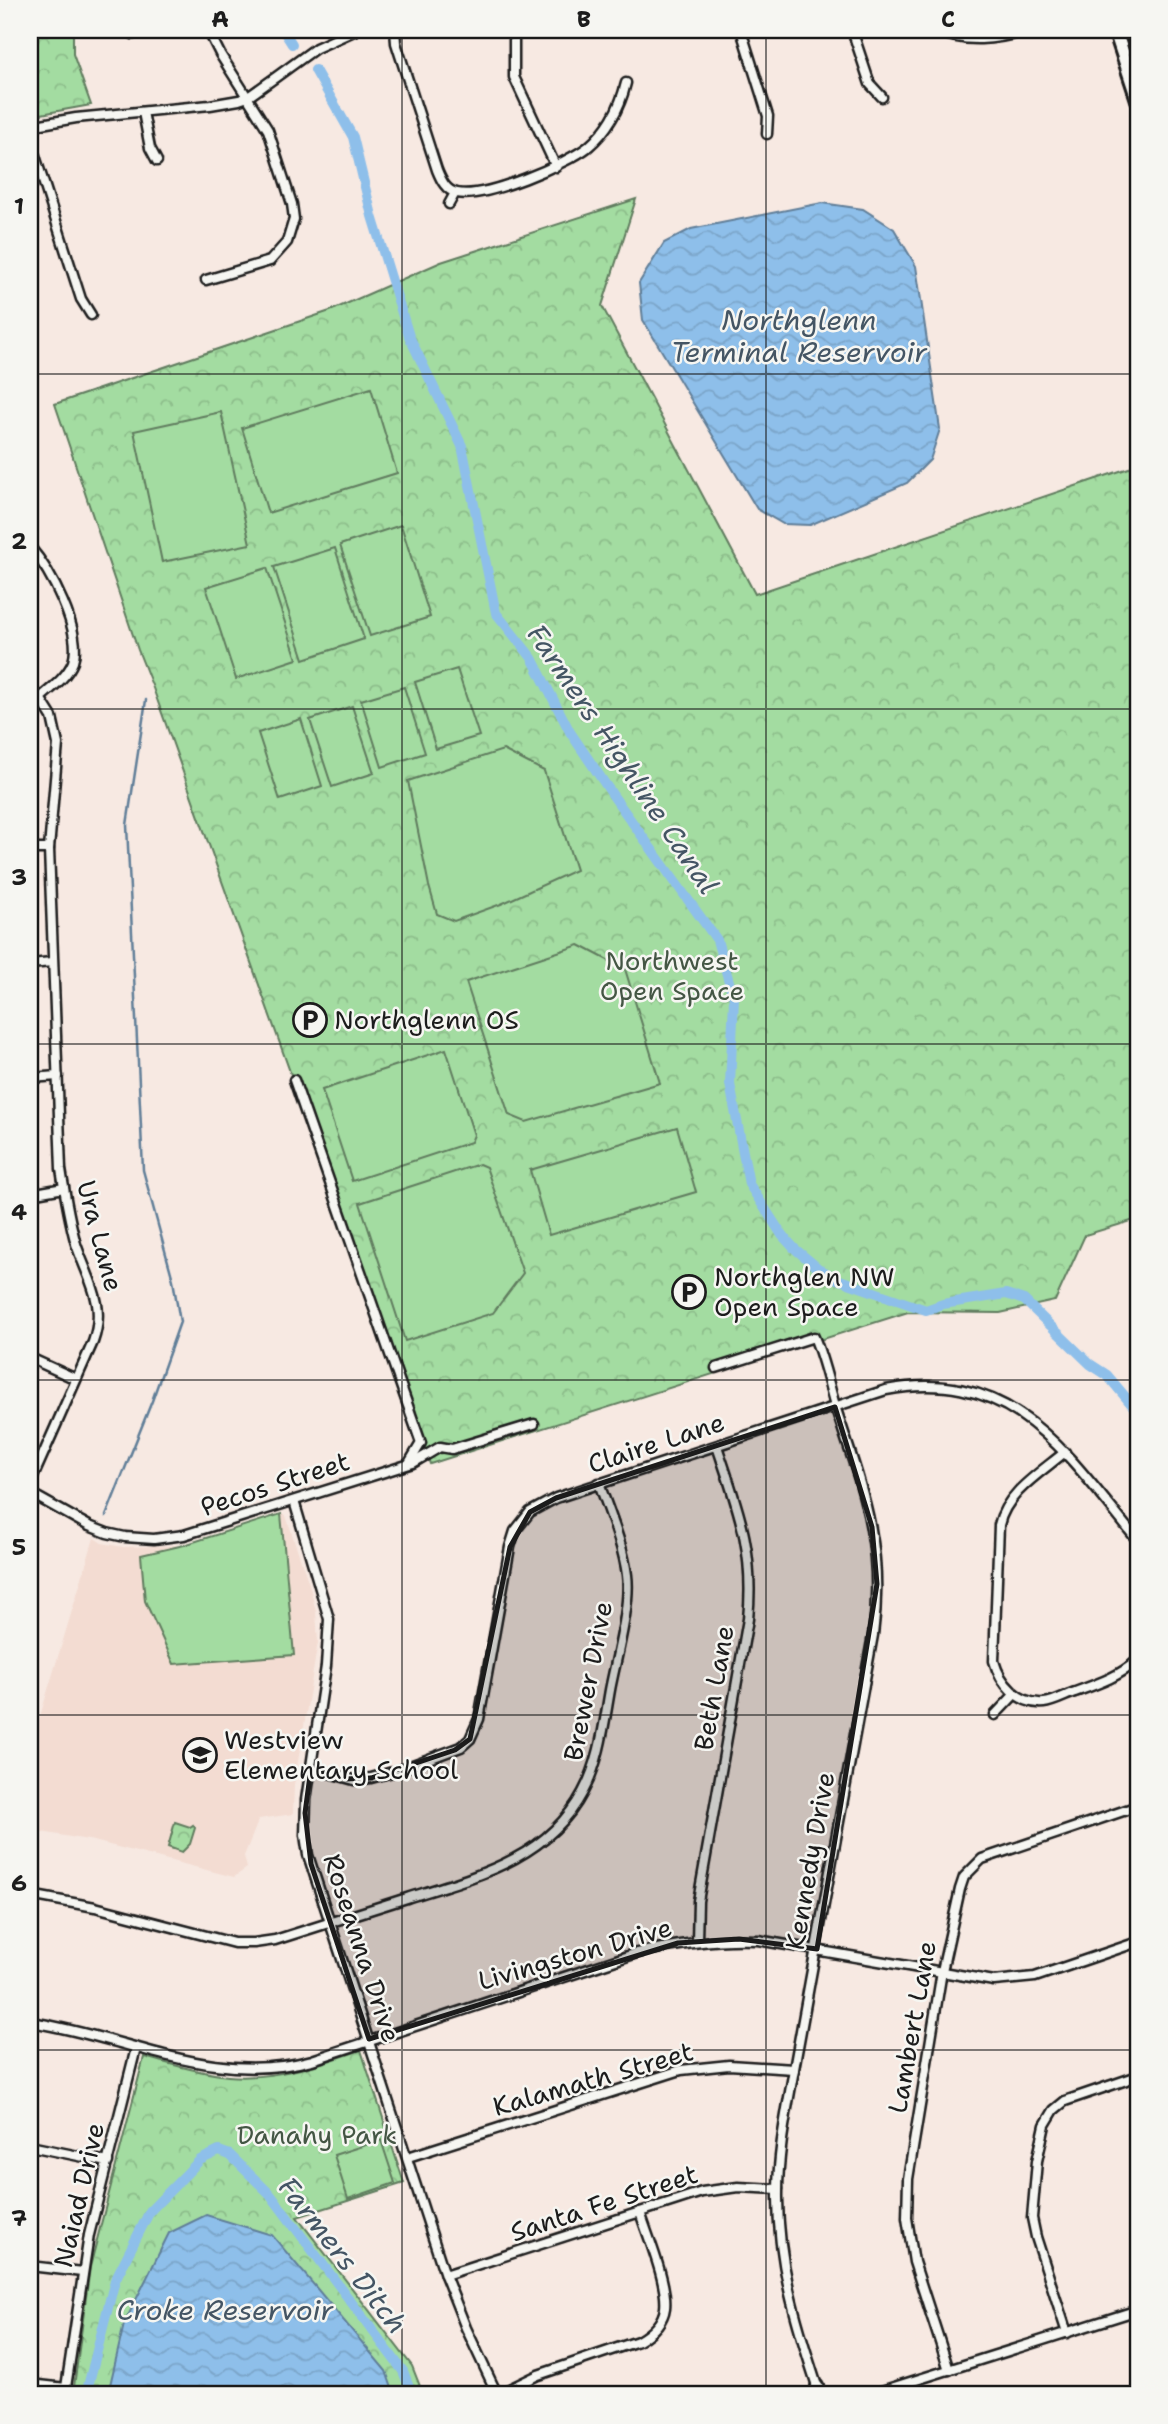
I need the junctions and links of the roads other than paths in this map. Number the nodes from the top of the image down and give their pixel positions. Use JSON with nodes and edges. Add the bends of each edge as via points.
{"nodes":[{"id":1,"x":147,"y":30,"type":"edge"},
{"id":2,"x":208,"y":30,"type":"edge"},
{"id":3,"x":356,"y":30,"type":"edge"},
{"id":4,"x":395,"y":30,"type":"edge"},
{"id":5,"x":514,"y":30,"type":"edge"},
{"id":6,"x":741,"y":30,"type":"edge"},
{"id":7,"x":852,"y":30,"type":"edge"},
{"id":8,"x":934,"y":30,"type":"edge"},
{"id":9,"x":1028,"y":30,"type":"edge"},
{"id":10,"x":1115,"y":30,"type":"edge"},
{"id":11,"x":134,"y":34,"type":"dead end"},
{"id":12,"x":626,"y":83,"type":"dead end"},
{"id":13,"x":248,"y":97,"type":"junction"},
{"id":14,"x":882,"y":97,"type":"dead end"},
{"id":15,"x":1138,"y":100,"type":"edge"},
{"id":16,"x":143,"y":112,"type":"junction"},
{"id":17,"x":30,"y":126,"type":"edge"},
{"id":18,"x":767,"y":134,"type":"dead end"},
{"id":19,"x":30,"y":140,"type":"edge"},
{"id":20,"x":157,"y":161,"type":"dead end"},
{"id":21,"x":556,"y":167,"type":"junction"},
{"id":22,"x":455,"y":193,"type":"junction"},
{"id":23,"x":449,"y":204,"type":"dead end"},
{"id":24,"x":206,"y":280,"type":"dead end"},
{"id":25,"x":91,"y":315,"type":"dead end"},
{"id":26,"x":30,"y":547,"type":"edge"},
{"id":27,"x":30,"y":688,"type":"edge"},
{"id":28,"x":40,"y":698,"type":"junction"},
{"id":29,"x":30,"y":849,"type":"edge"},
{"id":30,"x":49,"y":849,"type":"junction"},
{"id":31,"x":52,"y":962,"type":"junction"},
{"id":32,"x":30,"y":964,"type":"edge"},
{"id":33,"x":58,"y":1076,"type":"junction"},
{"id":34,"x":30,"y":1078,"type":"edge"},
{"id":35,"x":294,"y":1080,"type":"dead end"},
{"id":36,"x":64,"y":1188,"type":"junction"},
{"id":37,"x":30,"y":1194,"type":"edge"},
{"id":38,"x":30,"y":1358,"type":"edge"},
{"id":39,"x":716,"y":1368,"type":"dead end"},
{"id":40,"x":76,"y":1379,"type":"junction"},
{"id":41,"x":835,"y":1407,"type":"junction"},
{"id":42,"x":534,"y":1424,"type":"dead end"},
{"id":43,"x":718,"y":1446,"type":"junction"},
{"id":44,"x":1065,"y":1452,"type":"junction"},
{"id":45,"x":409,"y":1463,"type":"junction"},
{"id":46,"x":599,"y":1483,"type":"junction"},
{"id":47,"x":30,"y":1484,"type":"edge"},
{"id":48,"x":30,"y":1493,"type":"edge"},
{"id":49,"x":294,"y":1501,"type":"junction"},
{"id":50,"x":1138,"y":1541,"type":"edge"},
{"id":51,"x":1138,"y":1660,"type":"edge"},
{"id":52,"x":1014,"y":1695,"type":"junction"},
{"id":53,"x":995,"y":1715,"type":"dead end"},
{"id":54,"x":311,"y":1768,"type":"junction"},
{"id":55,"x":1138,"y":1806,"type":"edge"},
{"id":56,"x":30,"y":1895,"type":"edge"},
{"id":57,"x":330,"y":1923,"type":"junction"},
{"id":58,"x":697,"y":1941,"type":"junction"},
{"id":59,"x":1138,"y":1942,"type":"edge"},
{"id":60,"x":817,"y":1949,"type":"junction"},
{"id":61,"x":942,"y":1971,"type":"junction"},
{"id":62,"x":30,"y":2022,"type":"edge"},
{"id":63,"x":369,"y":2039,"type":"junction"},
{"id":64,"x":136,"y":2048,"type":"junction"},
{"id":65,"x":794,"y":2070,"type":"junction"},
{"id":66,"x":1138,"y":2076,"type":"edge"},
{"id":67,"x":30,"y":2146,"type":"edge"},
{"id":68,"x":408,"y":2157,"type":"junction"},
{"id":69,"x":108,"y":2162,"type":"junction"},
{"id":70,"x":778,"y":2189,"type":"junction"},
{"id":71,"x":640,"y":2212,"type":"junction"},
{"id":72,"x":30,"y":2266,"type":"edge"},
{"id":73,"x":82,"y":2273,"type":"junction"},
{"id":74,"x":445,"y":2275,"type":"junction"},
{"id":75,"x":1138,"y":2310,"type":"edge"},
{"id":76,"x":1067,"y":2333,"type":"junction"},
{"id":77,"x":949,"y":2370,"type":"junction"},
{"id":78,"x":30,"y":2384,"type":"edge"},
{"id":79,"x":818,"y":2390,"type":"edge"},
{"id":80,"x":65,"y":2391,"type":"edge"},
{"id":81,"x":498,"y":2394,"type":"edge"},
{"id":82,"x":872,"y":2394,"type":"edge"}],
"edges":[{"from":1,"to":11,"type":"street"},
{"from":2,"to":13,"type":"street"},
{"from":3,"to":13,"type":"street","via":[[316,48]]},
{"from":4,"to":22,"type":"street","via":[[437,170]]},
{"from":5,"to":21,"type":"street","via":[[514,77]]},
{"from":6,"to":18,"type":"street","via":[[768,116]]},
{"from":7,"to":14,"type":"street","via":[[870,84]]},
{"from":8,"to":9,"type":"street","via":[[995,40]]},
{"from":10,"to":15,"type":"main road"},
{"from":12,"to":21,"type":"street","via":[[601,134]]},
{"from":13,"to":16,"type":"street"},
{"from":13,"to":24,"type":"street","via":[[272,139],[292,204],[293,226],[270,261]]},
{"from":16,"to":17,"type":"street"},
{"from":16,"to":20,"type":"street"},
{"from":19,"to":25,"type":"street","via":[[81,299]]},
{"from":21,"to":22,"type":"street","via":[[485,191]]},
{"from":22,"to":23,"type":"street"},
{"from":26,"to":28,"type":"street","via":[[56,584],[75,644],[70,667]]},
{"from":27,"to":28,"type":"street","name":"Ura Lane"},
{"from":28,"to":30,"type":"street","name":"Ura Lane","via":[[52,717],[58,744]]},
{"from":29,"to":30,"type":"street"},
{"from":30,"to":31,"type":"street","name":"Ura Lane"},
{"from":31,"to":32,"type":"street"},
{"from":31,"to":33,"type":"street","name":"Ura Lane"},
{"from":33,"to":34,"type":"street"},
{"from":33,"to":36,"type":"street","name":"Ura Lane"},
{"from":35,"to":45,"type":"street","via":[[421,1443]]},
{"from":36,"to":37,"type":"street"},
{"from":36,"to":40,"type":"street","name":"Ura Lane","via":[[99,1318]]},
{"from":38,"to":40,"type":"street"},
{"from":39,"to":41,"type":"street","name":"Kennedy Drive","via":[[814,1337]]},
{"from":40,"to":47,"type":"street","name":"Ura Lane"},
{"from":41,"to":43,"type":"street","name":"Claire Lane"},
{"from":41,"to":44,"type":"street","name":"Claire Lane","via":[[901,1387],[969,1391],[1013,1408]]},
{"from":41,"to":60,"type":"street","name":"Kennedy Drive","via":[[872,1527],[877,1584],[873,1635]]},
{"from":42,"to":45,"type":"street","name":"Pecos Street","via":[[452,1449],[440,1447]]},
{"from":43,"to":46,"type":"street","name":"Claire Lane"},
{"from":43,"to":58,"type":"street","name":"Beth Lane","via":[[744,1529],[750,1591],[698,1901]]},
{"from":44,"to":50,"type":"street","name":"Claire Lane"},
{"from":44,"to":52,"type":"street","via":[[1002,1510],[994,1661]]},
{"from":45,"to":49,"type":"street","name":"Pecos Street"},
{"from":46,"to":54,"type":"street","name":"Claire Lane","via":[[539,1505],[515,1531],[479,1719],[470,1739],[455,1750],[371,1778],[345,1779]]},
{"from":46,"to":57,"type":"street","name":"Brewer Drive","via":[[625,1563],[627,1585],[601,1741],[582,1794],[552,1833],[509,1863]]},
{"from":48,"to":49,"type":"street","name":"Pecos Street","via":[[107,1533],[154,1539],[184,1535]]},
{"from":49,"to":54,"type":"street","name":"Roseanna Drive","via":[[329,1619]]},
{"from":51,"to":52,"type":"street","via":[[1108,1681],[1045,1703]]},
{"from":52,"to":53,"type":"street"},
{"from":54,"to":57,"type":"street","name":"Roseanna Drive","via":[[305,1835]]},
{"from":55,"to":61,"type":"street","name":"Lambert Lane","via":[[976,1863],[962,1882]]},
{"from":56,"to":57,"type":"street","name":"Brewer Drive","via":[[234,1943],[264,1942]]},
{"from":57,"to":63,"type":"street","name":"Roseanna Drive"},
{"from":58,"to":60,"type":"street","name":"Livingston Drive","via":[[758,1940]]},
{"from":58,"to":63,"type":"street","name":"Livingston Drive","via":[[637,1953]]},
{"from":59,"to":61,"type":"street","name":"Livingston Drive","via":[[1035,1978],[994,1981]]},
{"from":60,"to":61,"type":"street","name":"Livingston Drive"},
{"from":60,"to":65,"type":"street","name":"Kennedy Drive"},
{"from":61,"to":77,"type":"street","name":"Lambert Lane","via":[[908,2179],[907,2218],[916,2271]]},
{"from":62,"to":64,"type":"street","name":"Livingston Drive"},
{"from":63,"to":64,"type":"street","name":"Livingston Drive","via":[[305,2062],[254,2068],[203,2064]]},
{"from":63,"to":68,"type":"street","name":"Roseanna Drive"},
{"from":64,"to":69,"type":"street","name":"Naiad Drive"},
{"from":65,"to":68,"type":"street","name":"Kalamath Street","via":[[729,2065],[681,2070]]},
{"from":65,"to":70,"type":"street","name":"Kennedy Drive"},
{"from":66,"to":76,"type":"street","via":[[1065,2101],[1045,2125],[1032,2218]]},
{"from":67,"to":69,"type":"street"},
{"from":68,"to":74,"type":"street","name":"Roseanna Drive"},
{"from":69,"to":73,"type":"street","name":"Naiad Drive"},
{"from":70,"to":71,"type":"street","name":"Santa Fe Street","via":[[719,2189]]},
{"from":70,"to":79,"type":"street","name":"Kennedy Drive","via":[[784,2270]]},
{"from":71,"to":74,"type":"street","name":"Santa Fe Street"},
{"from":71,"to":81,"type":"street","via":[[665,2300],[665,2311],[650,2334]]},
{"from":72,"to":73,"type":"street"},
{"from":73,"to":80,"type":"street","name":"Naiad Drive"},
{"from":74,"to":81,"type":"street","name":"Roseanna Drive"},
{"from":75,"to":76,"type":"street"},
{"from":76,"to":77,"type":"street"},
{"from":77,"to":82,"type":"street"},
{"from":78,"to":80,"type":"street"}]}
